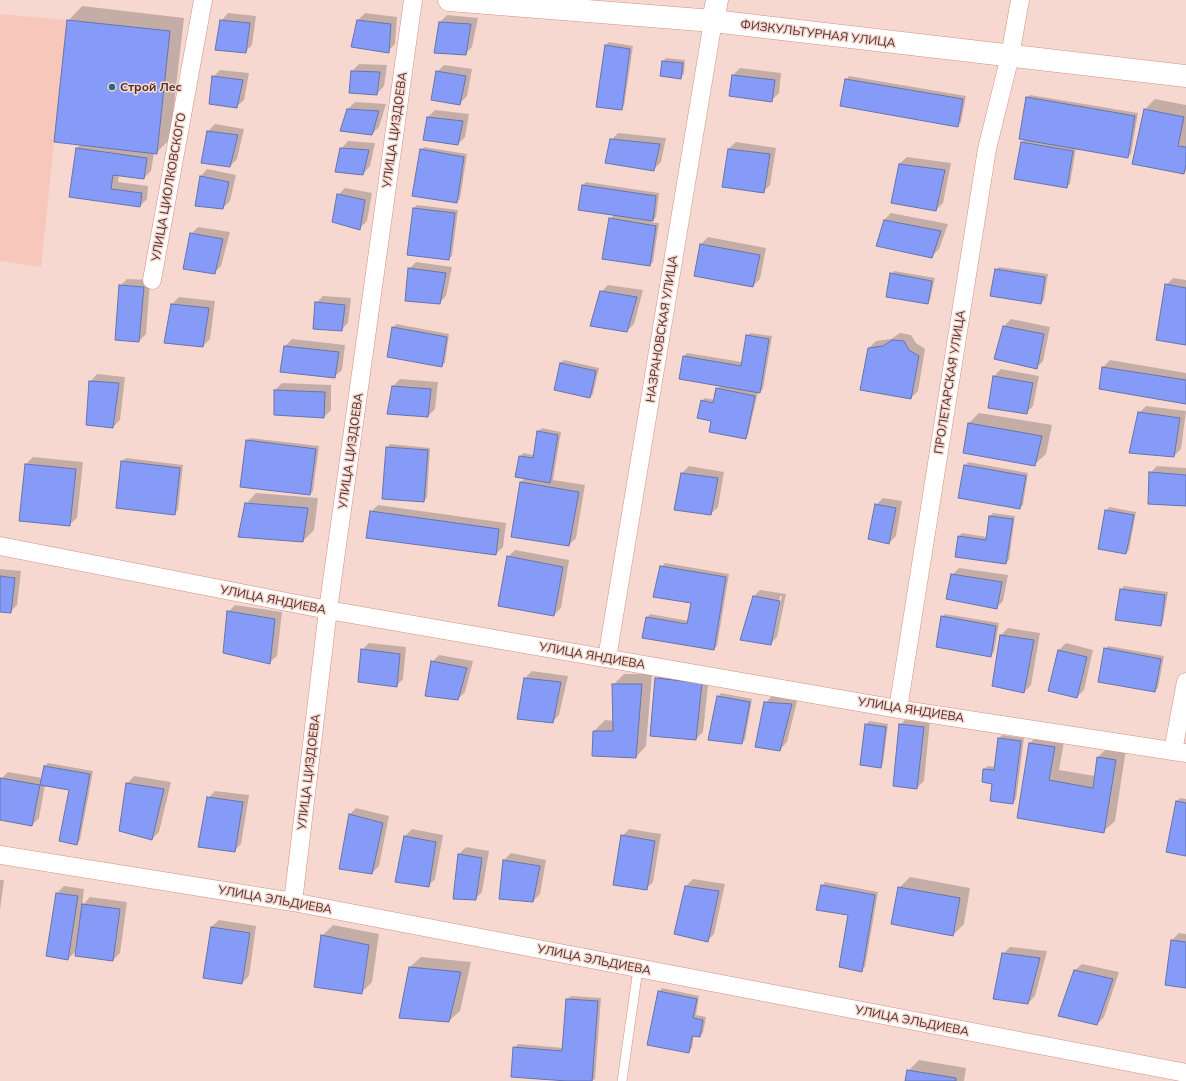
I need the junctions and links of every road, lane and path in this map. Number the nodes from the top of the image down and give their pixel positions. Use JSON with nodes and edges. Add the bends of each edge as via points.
{"nodes":[{"id":1,"x":203,"y":0,"type":"edge"},
{"id":2,"x":413,"y":0,"type":"edge"},
{"id":3,"x":449,"y":0,"type":"edge"},
{"id":4,"x":717,"y":0,"type":"edge"},
{"id":5,"x":1020,"y":0,"type":"edge"},
{"id":6,"x":713,"y":21,"type":"junction"},
{"id":7,"x":1010,"y":56,"type":"junction"},
{"id":8,"x":1186,"y":76,"type":"edge"},
{"id":9,"x":152,"y":280,"type":"dead end"},
{"id":10,"x":0,"y":546,"type":"edge"},
{"id":11,"x":328,"y":610,"type":"junction"},
{"id":12,"x":607,"y":658,"type":"junction"},
{"id":13,"x":1186,"y":682,"type":"edge"},
{"id":14,"x":898,"y":709,"type":"junction"},
{"id":15,"x":1179,"y":752,"type":"edge"},
{"id":16,"x":0,"y":855,"type":"edge"},
{"id":17,"x":294,"y":902,"type":"junction"},
{"id":18,"x":638,"y":969,"type":"junction"},
{"id":19,"x":1186,"y":1073,"type":"edge"},
{"id":20,"x":622,"y":1081,"type":"edge"}],
"edges":[{"from":1,"to":9,"type":"street","name":"УЛИЦА ЦИОЛКОВСКОГО"},
{"from":2,"to":11,"type":"street","name":"УЛИЦА ЦИЗДОЕВА"},
{"from":3,"to":6,"type":"main road","name":"ФИЗКУЛЬТУРНАЯ УЛИЦА"},
{"from":4,"to":6,"type":"main road","name":"НАЗРАНОВСКАЯ УЛИЦА"},
{"from":5,"to":7,"type":"street","name":"ПРОЛЕТАРСКАЯ УЛИЦА"},
{"from":6,"to":7,"type":"main road","name":"ФИЗКУЛЬТУРНАЯ УЛИЦА"},
{"from":6,"to":12,"type":"street","name":"НАЗРАНОВСКАЯ УЛИЦА"},
{"from":7,"to":8,"type":"main road","name":"ФИЗКУЛЬТУРНАЯ УЛИЦА"},
{"from":7,"to":14,"type":"street","name":"ПРОЛЕТАРСКАЯ УЛИЦА","via":[[987,150]]},
{"from":10,"to":11,"type":"street","name":"УЛИЦА ЯНДИЕВА"},
{"from":11,"to":12,"type":"street","name":"УЛИЦА ЯНДИЕВА"},
{"from":11,"to":17,"type":"street","name":"УЛИЦА ЦИЗДОЕВА"},
{"from":12,"to":14,"type":"street","name":"УЛИЦА ЯНДИЕВА"},
{"from":13,"to":15,"type":"street"},
{"from":14,"to":15,"type":"street","name":"УЛИЦА ЯНДИЕВА"},
{"from":16,"to":17,"type":"street","name":"УЛИЦА ЭЛЬДИЕВА"},
{"from":17,"to":18,"type":"street","name":"УЛИЦА ЭЛЬДИЕВА"},
{"from":18,"to":19,"type":"street","name":"УЛИЦА ЭЛЬДИЕВА"},
{"from":18,"to":20,"type":"lane"}]}
